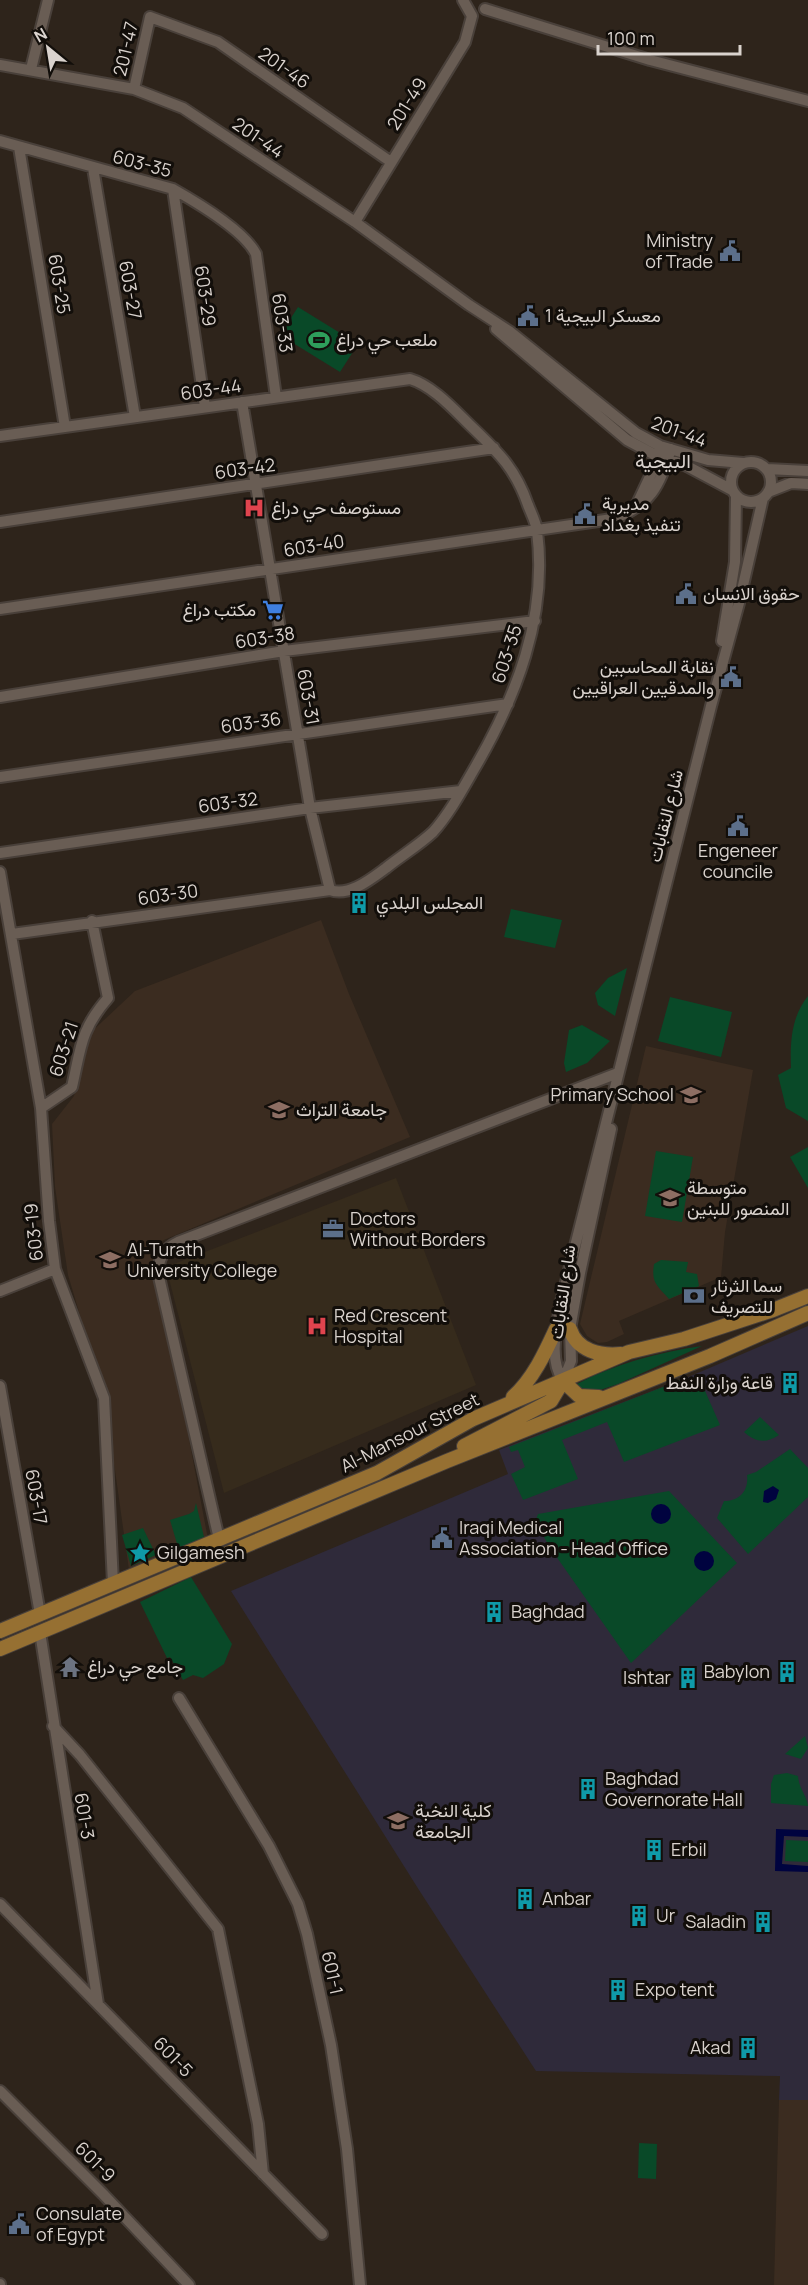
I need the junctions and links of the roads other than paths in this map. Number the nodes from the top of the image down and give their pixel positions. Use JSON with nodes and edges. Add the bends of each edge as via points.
{"nodes":[{"id":1,"x":48,"y":0,"type":"edge"},
{"id":2,"x":463,"y":0,"type":"edge"},
{"id":3,"x":485,"y":9,"type":"dead end"},
{"id":4,"x":150,"y":17,"type":"joint"},
{"id":5,"x":0,"y":65,"type":"edge"},
{"id":6,"x":31,"y":69,"type":"junction"},
{"id":7,"x":134,"y":88,"type":"junction"},
{"id":8,"x":808,"y":101,"type":"edge"},
{"id":9,"x":0,"y":141,"type":"edge"},
{"id":10,"x":19,"y":147,"type":"junction"},
{"id":11,"x":391,"y":162,"type":"junction"},
{"id":12,"x":93,"y":168,"type":"junction"},
{"id":13,"x":173,"y":189,"type":"junction"},
{"id":14,"x":355,"y":222,"type":"junction"},
{"id":15,"x":256,"y":254,"type":"joint"},
{"id":16,"x":425,"y":386,"type":"joint"},
{"id":17,"x":276,"y":397,"type":"junction"},
{"id":18,"x":242,"y":402,"type":"junction"},
{"id":19,"x":205,"y":407,"type":"junction"},
{"id":20,"x":135,"y":417,"type":"junction"},
{"id":21,"x":65,"y":427,"type":"junction"},
{"id":22,"x":0,"y":436,"type":"edge"},
{"id":23,"x":494,"y":448,"type":"junction"},
{"id":24,"x":664,"y":453,"type":"junction"},
{"id":25,"x":743,"y":463,"type":"junction"},
{"id":26,"x":767,"y":469,"type":"junction"},
{"id":27,"x":808,"y":471,"type":"edge"},
{"id":28,"x":256,"y":484,"type":"junction"},
{"id":29,"x":808,"y":484,"type":"edge"},
{"id":30,"x":734,"y":493,"type":"junction"},
{"id":31,"x":765,"y":495,"type":"junction"},
{"id":32,"x":0,"y":522,"type":"edge"},
{"id":33,"x":537,"y":529,"type":"junction"},
{"id":34,"x":270,"y":569,"type":"junction"},
{"id":35,"x":0,"y":609,"type":"edge"},
{"id":36,"x":536,"y":621,"type":"junction"},
{"id":37,"x":284,"y":651,"type":"junction"},
{"id":38,"x":0,"y":697,"type":"edge"},
{"id":39,"x":508,"y":704,"type":"junction"},
{"id":40,"x":711,"y":706,"type":"junction"},
{"id":41,"x":298,"y":733,"type":"junction"},
{"id":42,"x":0,"y":777,"type":"edge"},
{"id":43,"x":461,"y":791,"type":"junction"},
{"id":44,"x":310,"y":808,"type":"junction"},
{"id":45,"x":0,"y":853,"type":"edge"},
{"id":46,"x":0,"y":872,"type":"edge"},
{"id":47,"x":330,"y":890,"type":"junction"},
{"id":48,"x":92,"y":921,"type":"junction"},
{"id":49,"x":12,"y":934,"type":"junction"},
{"id":50,"x":618,"y":1074,"type":"junction"},
{"id":51,"x":41,"y":1108,"type":"junction"},
{"id":52,"x":55,"y":1269,"type":"junction"},
{"id":53,"x":0,"y":1291,"type":"edge"},
{"id":54,"x":808,"y":1296,"type":"edge"},
{"id":55,"x":808,"y":1313,"type":"edge"},
{"id":56,"x":563,"y":1329,"type":"junction"},
{"id":57,"x":629,"y":1352,"type":"junction"},
{"id":58,"x":563,"y":1381,"type":"junction"},
{"id":59,"x":0,"y":1386,"type":"edge"},
{"id":60,"x":612,"y":1396,"type":"junction"},
{"id":61,"x":505,"y":1405,"type":"junction"},
{"id":62,"x":416,"y":1474,"type":"junction"},
{"id":63,"x":219,"y":1539,"type":"junction"},
{"id":64,"x":114,"y":1584,"type":"junction"},
{"id":65,"x":40,"y":1614,"type":"junction"},
{"id":66,"x":0,"y":1631,"type":"edge"},
{"id":67,"x":39,"y":1632,"type":"junction"},
{"id":68,"x":0,"y":1649,"type":"edge"},
{"id":69,"x":179,"y":1698,"type":"dead end"},
{"id":70,"x":53,"y":1726,"type":"junction"},
{"id":71,"x":0,"y":1904,"type":"edge"},
{"id":72,"x":98,"y":2004,"type":"junction"},
{"id":73,"x":0,"y":2091,"type":"edge"},
{"id":74,"x":263,"y":2174,"type":"junction"},
{"id":75,"x":322,"y":2234,"type":"dead end"},
{"id":76,"x":189,"y":2285,"type":"edge"},
{"id":77,"x":360,"y":2285,"type":"edge"}],
"edges":[{"from":1,"to":6,"type":"street"},
{"from":2,"to":11,"type":"street","name":"201-49","via":[[472,16],[465,42]]},
{"from":3,"to":8,"type":"street","via":[[650,60]]},
{"from":4,"to":7,"type":"street","name":"201-47"},
{"from":4,"to":11,"type":"street","name":"201-46","via":[[218,42]]},
{"from":5,"to":6,"type":"street","name":"201-44"},
{"from":6,"to":7,"type":"street","name":"201-44"},
{"from":7,"to":14,"type":"street","name":"201-44","via":[[183,108]]},
{"from":9,"to":10,"type":"street","name":"603-35"},
{"from":10,"to":12,"type":"street","name":"603-35"},
{"from":10,"to":21,"type":"street","name":"603-25"},
{"from":11,"to":14,"type":"street","name":"201-49"},
{"from":12,"to":13,"type":"street","name":"603-35"},
{"from":12,"to":20,"type":"street","name":"603-27"},
{"from":13,"to":15,"type":"street","name":"603-35","via":[[246,240]]},
{"from":13,"to":19,"type":"street","name":"603-29"},
{"from":14,"to":24,"type":"street","name":"201-44","via":[[469,305],[627,440]]},
{"from":15,"to":17,"type":"street","name":"603-33"},
{"from":16,"to":17,"type":"street","name":"603-44","via":[[400,379]]},
{"from":16,"to":23,"type":"street","name":"603-35"},
{"from":17,"to":18,"type":"street","name":"603-44"},
{"from":18,"to":19,"type":"street","name":"603-44"},
{"from":18,"to":28,"type":"street","name":"603-31"},
{"from":19,"to":20,"type":"street","name":"603-44"},
{"from":20,"to":21,"type":"street","name":"603-44"},
{"from":21,"to":22,"type":"street","name":"603-44"},
{"from":23,"to":28,"type":"street","name":"603-42"},
{"from":23,"to":33,"type":"street","name":"603-35","via":[[518,478]]},
{"from":24,"to":25,"type":"street","name":"201-44"},
{"from":24,"to":30,"type":"street","name":"201-44"},
{"from":24,"to":33,"type":"street","name":"603-40","via":[[662,476],[649,497],[633,512],[612,519]]},
{"from":25,"to":26,"type":"street","via":[[757,462]]},
{"from":25,"to":30,"type":"street","via":[[732,474]]},
{"from":26,"to":27,"type":"street"},
{"from":26,"to":31,"type":"street","via":[[771,480]]},
{"from":28,"to":32,"type":"street","name":"603-42"},
{"from":28,"to":34,"type":"street","name":"603-31"},
{"from":29,"to":31,"type":"street","via":[[791,483]]},
{"from":30,"to":31,"type":"street","via":[[747,501]]},
{"from":30,"to":40,"type":"street","name":"شارع النقابات","via":[[735,562]]},
{"from":31,"to":40,"type":"street","name":"شارع النقابات"},
{"from":33,"to":34,"type":"street","name":"603-40"},
{"from":33,"to":36,"type":"street","name":"603-35"},
{"from":34,"to":35,"type":"street","name":"603-40"},
{"from":34,"to":37,"type":"street","name":"603-31"},
{"from":36,"to":37,"type":"street","name":"603-38"},
{"from":36,"to":39,"type":"street","name":"603-35"},
{"from":37,"to":38,"type":"street","name":"603-38"},
{"from":37,"to":41,"type":"street","name":"603-31"},
{"from":39,"to":41,"type":"street","name":"603-36"},
{"from":39,"to":43,"type":"street","name":"603-35"},
{"from":40,"to":50,"type":"street","name":"شارع النقابات"},
{"from":41,"to":42,"type":"street","name":"603-36"},
{"from":41,"to":44,"type":"street","name":"603-31"},
{"from":43,"to":44,"type":"street","name":"603-32"},
{"from":43,"to":47,"type":"street","name":"603-35","via":[[432,833],[347,891]]},
{"from":44,"to":45,"type":"street","name":"603-32"},
{"from":44,"to":47,"type":"street","name":"603-31"},
{"from":46,"to":49,"type":"street","name":"603-19"},
{"from":47,"to":48,"type":"street","name":"603-30"},
{"from":48,"to":49,"type":"street","name":"603-30"},
{"from":48,"to":51,"type":"street","name":"603-21","via":[[108,998],[84,1033],[72,1087]]},
{"from":49,"to":51,"type":"street","name":"603-19"},
{"from":50,"to":56,"type":"street","name":"شارع النقابات","via":[[561,1302]]},
{"from":50,"to":63,"type":"street","via":[[342,1178],[166,1250],[159,1263],[159,1277]]},
{"from":51,"to":52,"type":"street","name":"603-19"},
{"from":52,"to":53,"type":"street"},
{"from":52,"to":64,"type":"street","name":"603-19","via":[[104,1398]]},
{"from":54,"to":57,"type":"main road","name":"Al-Mansour Street","via":[[684,1339]]},
{"from":55,"to":60,"type":"main road","name":"Al-Mansour Street"},
{"from":56,"to":57,"type":"main road","via":[[590,1350],[606,1354]]},
{"from":56,"to":58,"type":"street","name":"شارع النقابات","via":[[571,1361]]},
{"from":56,"to":58,"type":"street","name":"شارع النقابات","via":[[554,1363]]},
{"from":56,"to":61,"type":"main road","via":[[524,1387]]},
{"from":57,"to":58,"type":"main road","name":"Al-Mansour Street"},
{"from":58,"to":60,"type":"main road","via":[[582,1397]]},
{"from":58,"to":61,"type":"main road","name":"Al-Mansour Street"},
{"from":58,"to":62,"type":"main road","via":[[551,1401]]},
{"from":59,"to":65,"type":"street","name":"603-17"},
{"from":60,"to":62,"type":"main road","name":"Al-Mansour Street"},
{"from":61,"to":63,"type":"main road","name":"Al-Mansour Street","via":[[444,1434],[377,1473]]},
{"from":62,"to":67,"type":"main road","name":"Al-Mansour Street"},
{"from":63,"to":64,"type":"main road","name":"Al-Mansour Street"},
{"from":64,"to":65,"type":"main road","name":"Al-Mansour Street"},
{"from":65,"to":66,"type":"main road","name":"Al-Mansour Street"},
{"from":67,"to":68,"type":"main road","name":"Al-Mansour Street"},
{"from":67,"to":70,"type":"street","name":"601-3"},
{"from":69,"to":77,"type":"street","name":"601-1","via":[[269,1846],[298,1904],[334,2068],[353,2201]]},
{"from":70,"to":72,"type":"street","name":"601-3"},
{"from":70,"to":74,"type":"street","via":[[218,1929],[258,2124]]},
{"from":71,"to":72,"type":"street","name":"601-5"},
{"from":72,"to":74,"type":"street","name":"601-5"},
{"from":73,"to":76,"type":"street","name":"601-9"},
{"from":74,"to":75,"type":"street","name":"601-5"}]}
